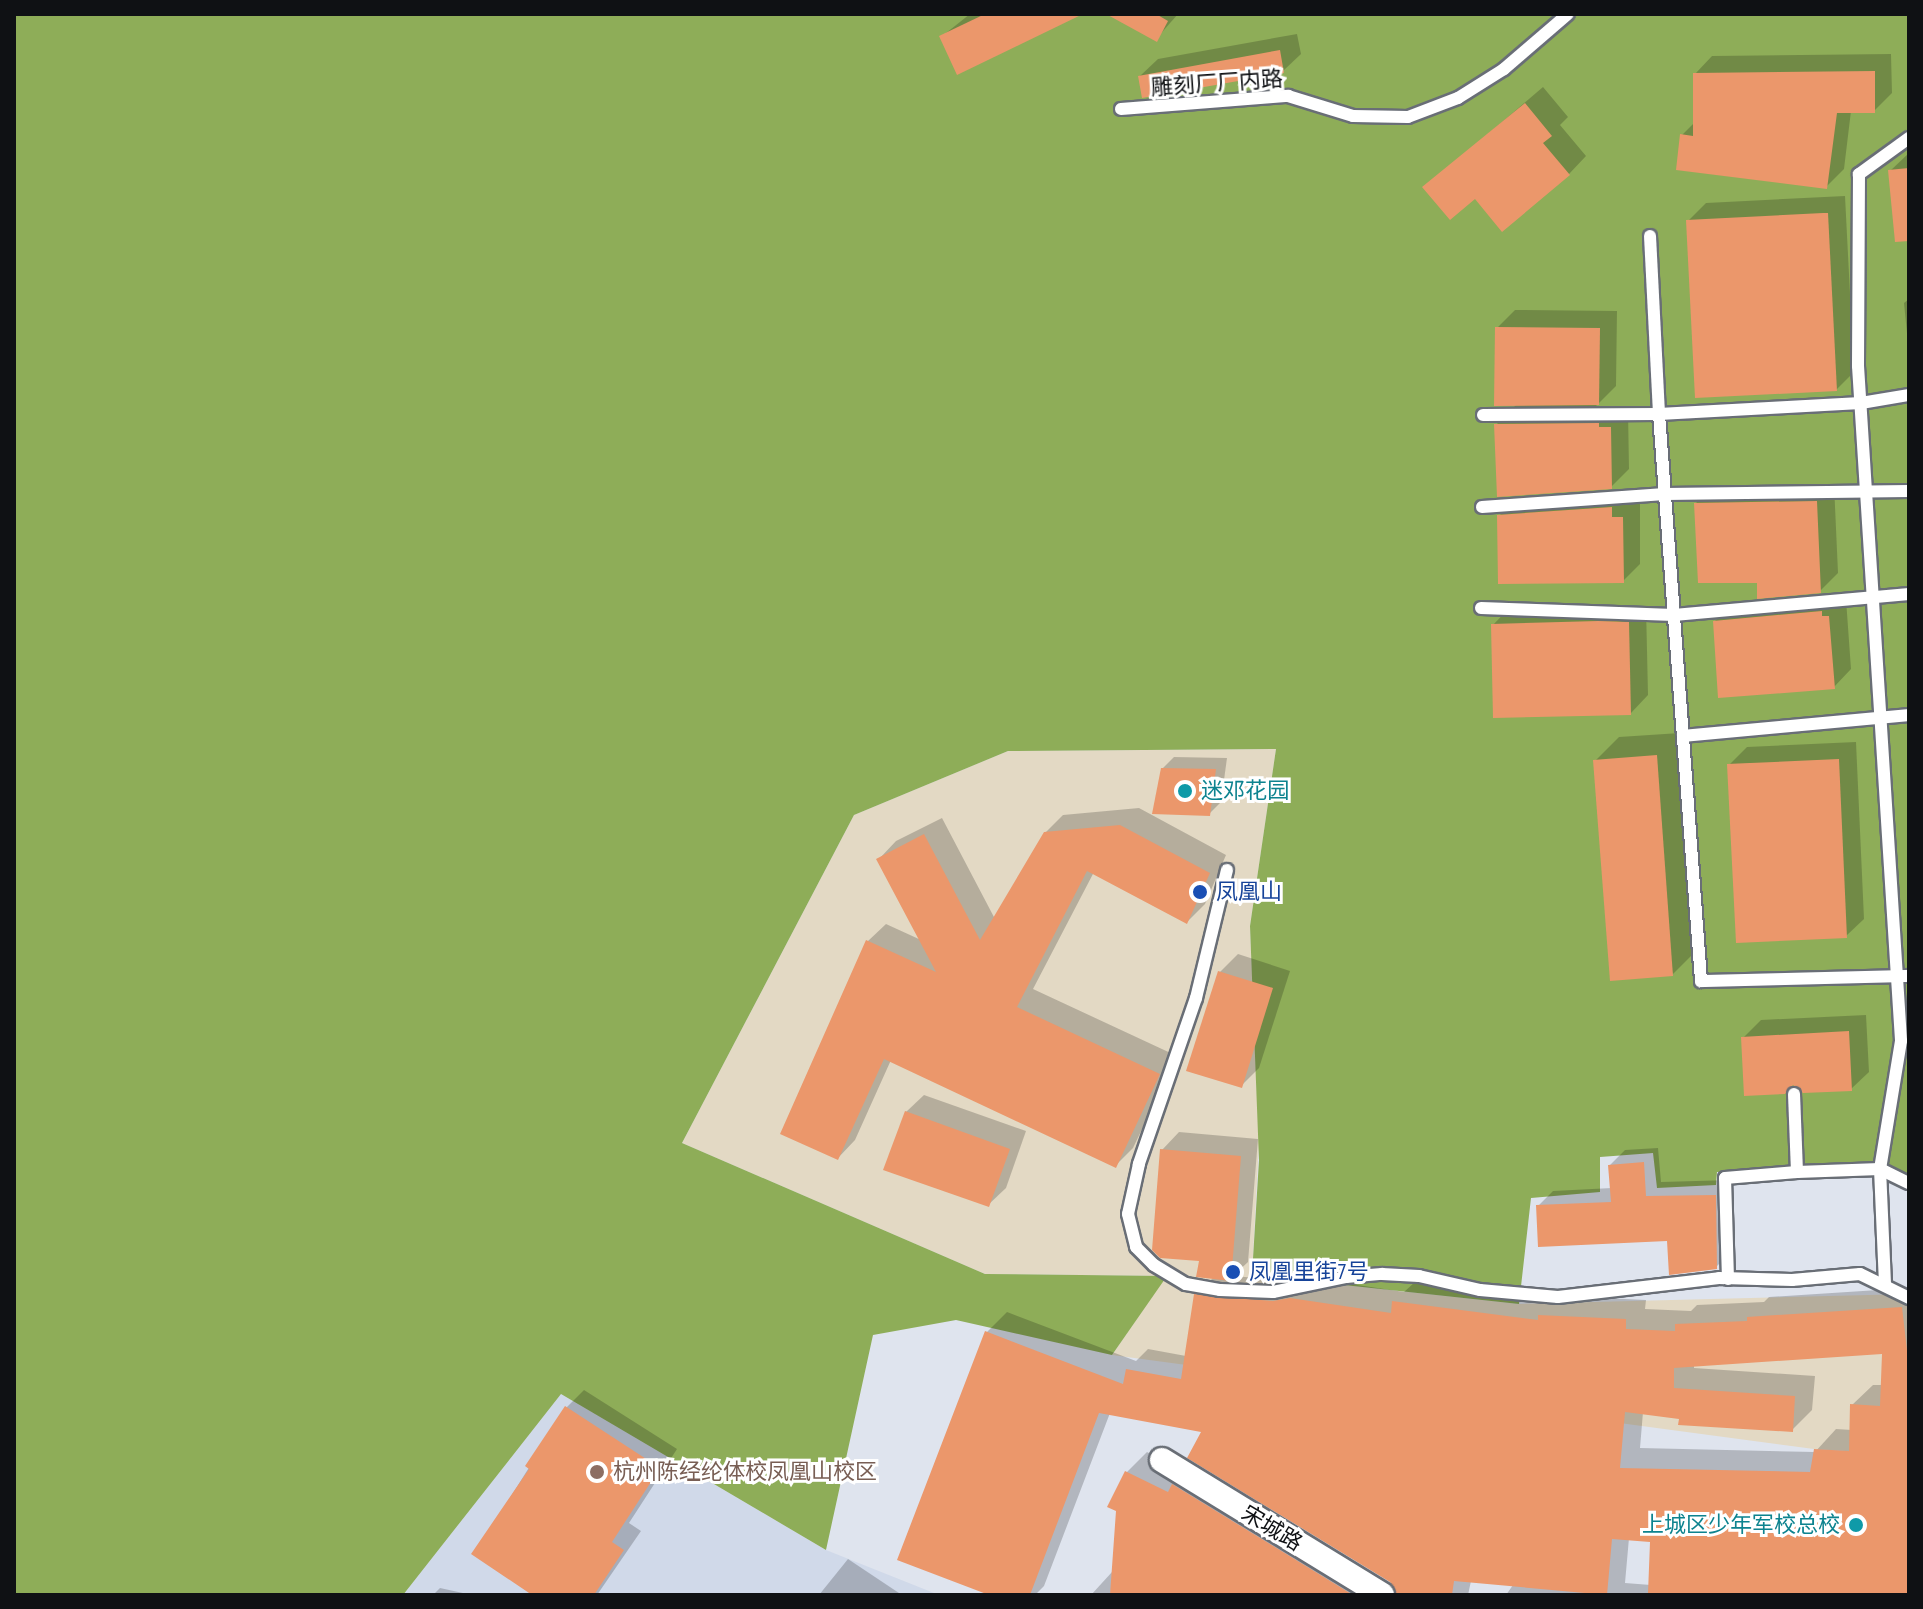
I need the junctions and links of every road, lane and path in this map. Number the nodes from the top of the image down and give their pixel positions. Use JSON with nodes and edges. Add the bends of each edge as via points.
{"nodes":[{"id":1,"x":1568,"y":14,"type":"edge"},
{"id":2,"x":1121,"y":109,"type":"dead end"},
{"id":3,"x":1909,"y":138,"type":"edge"},
{"id":4,"x":1650,"y":236,"type":"dead end"},
{"id":5,"x":1909,"y":395,"type":"edge"},
{"id":6,"x":1861,"y":403,"type":"junction"},
{"id":7,"x":1659,"y":414,"type":"junction"},
{"id":8,"x":1483,"y":415,"type":"dead end"},
{"id":9,"x":1866,"y":491,"type":"junction"},
{"id":10,"x":1909,"y":491,"type":"edge"},
{"id":11,"x":1665,"y":494,"type":"junction"},
{"id":12,"x":1482,"y":507,"type":"dead end"},
{"id":13,"x":1909,"y":594,"type":"edge"},
{"id":14,"x":1873,"y":597,"type":"junction"},
{"id":15,"x":1481,"y":608,"type":"dead end"},
{"id":16,"x":1674,"y":615,"type":"junction"},
{"id":17,"x":1909,"y":715,"type":"edge"},
{"id":18,"x":1880,"y":718,"type":"junction"},
{"id":19,"x":1683,"y":736,"type":"junction"},
{"id":20,"x":1227,"y":870,"type":"dead end"},
{"id":21,"x":1903,"y":977,"type":"edge"},
{"id":22,"x":1794,"y":1094,"type":"dead end"},
{"id":23,"x":1880,"y":1169,"type":"junction"},
{"id":24,"x":1797,"y":1172,"type":"junction"},
{"id":25,"x":1909,"y":1183,"type":"edge"},
{"id":26,"x":1728,"y":1279,"type":"junction"},
{"id":27,"x":1885,"y":1285,"type":"junction"},
{"id":28,"x":1909,"y":1298,"type":"edge"},
{"id":29,"x":1162,"y":1460,"type":"dead end"},
{"id":30,"x":1382,"y":1595,"type":"edge"}],
"edges":[{"from":1,"to":2,"type":"lane","name":"雕刻厂厂内路","via":[[1504,69],[1458,98],[1408,117],[1353,116],[1288,96]]},
{"from":3,"to":6,"type":"lane","via":[[1859,174]]},
{"from":4,"to":7,"type":"lane"},
{"from":5,"to":6,"type":"lane"},
{"from":6,"to":7,"type":"lane"},
{"from":6,"to":9,"type":"lane"},
{"from":7,"to":8,"type":"lane"},
{"from":7,"to":11,"type":"lane"},
{"from":9,"to":10,"type":"lane"},
{"from":9,"to":11,"type":"lane"},
{"from":9,"to":14,"type":"lane"},
{"from":11,"to":12,"type":"lane"},
{"from":11,"to":16,"type":"lane"},
{"from":13,"to":14,"type":"lane"},
{"from":14,"to":16,"type":"lane"},
{"from":14,"to":18,"type":"lane"},
{"from":15,"to":16,"type":"lane"},
{"from":16,"to":19,"type":"lane"},
{"from":17,"to":18,"type":"lane"},
{"from":18,"to":19,"type":"lane"},
{"from":18,"to":21,"type":"lane"},
{"from":19,"to":21,"type":"lane","via":[[1701,981]]},
{"from":20,"to":26,"type":"lane","via":[[1196,998],[1139,1164],[1128,1214],[1136,1247],[1154,1265],[1186,1284],[1273,1292],[1382,1274],[1558,1297]]},
{"from":21,"to":23,"type":"lane","via":[[1901,1041]]},
{"from":22,"to":24,"type":"lane"},
{"from":23,"to":24,"type":"lane"},
{"from":23,"to":25,"type":"lane"},
{"from":23,"to":27,"type":"lane"},
{"from":24,"to":26,"type":"lane","via":[[1725,1178]]},
{"from":26,"to":27,"type":"lane","via":[[1860,1274]]},
{"from":27,"to":28,"type":"lane"},
{"from":29,"to":30,"type":"street","name":"宋城路"}]}
